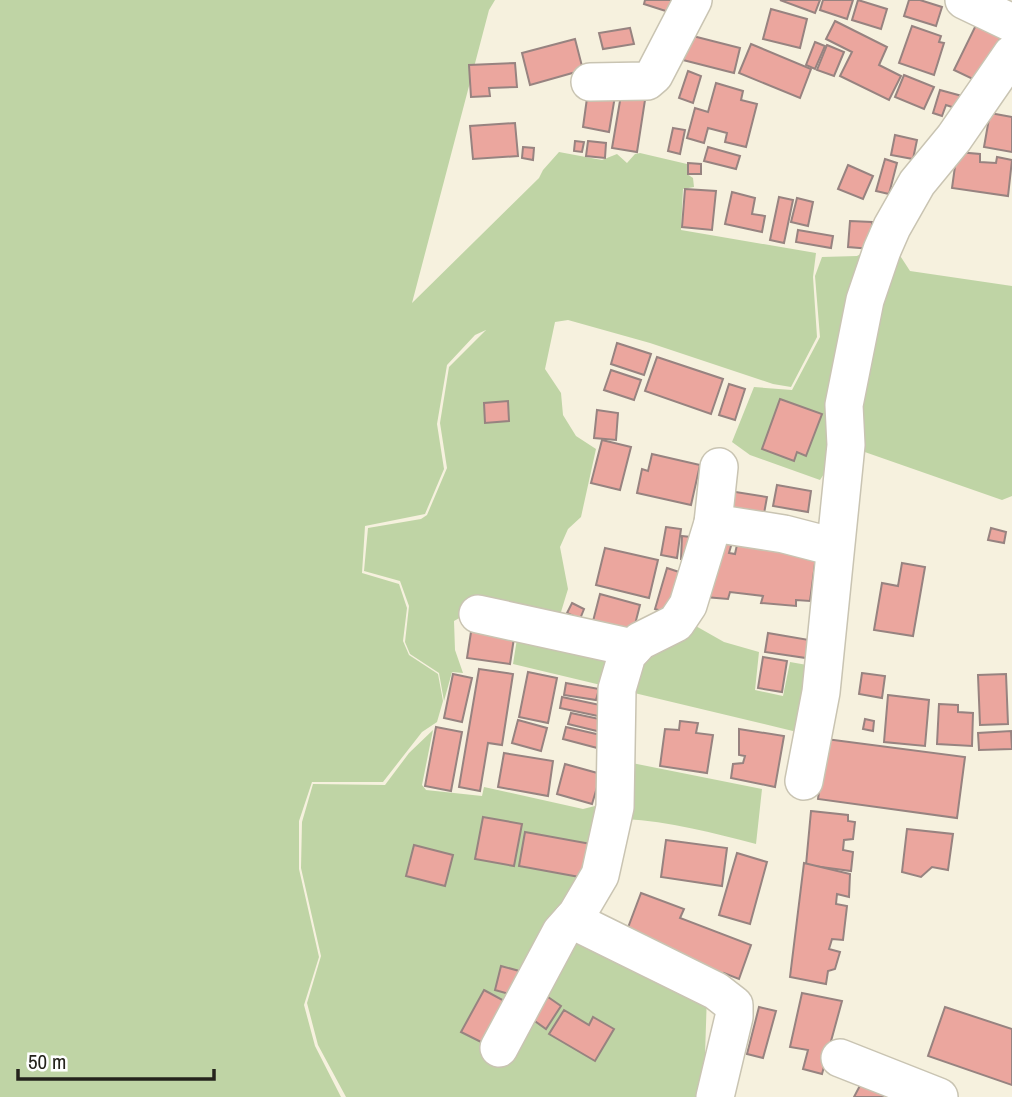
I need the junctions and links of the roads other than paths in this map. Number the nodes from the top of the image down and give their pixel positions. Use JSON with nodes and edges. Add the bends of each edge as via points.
{"nodes":[{"id":1,"x":694,"y":0,"type":"edge"},
{"id":2,"x":964,"y":0,"type":"edge"},
{"id":3,"x":1012,"y":23,"type":"edge"},
{"id":4,"x":1012,"y":54,"type":"edge"},
{"id":5,"x":590,"y":82,"type":"dead end"},
{"id":6,"x":719,"y":467,"type":"dead end"},
{"id":7,"x":713,"y":523,"type":"junction"},
{"id":8,"x":834,"y":547,"type":"junction"},
{"id":9,"x":478,"y":614,"type":"dead end"},
{"id":10,"x":633,"y":648,"type":"junction"},
{"id":11,"x":804,"y":781,"type":"dead end"},
{"id":12,"x":572,"y":920,"type":"junction"},
{"id":13,"x":499,"y":1048,"type":"dead end"},
{"id":14,"x":840,"y":1058,"type":"dead end"},
{"id":15,"x":715,"y":1097,"type":"edge"},
{"id":16,"x":939,"y":1097,"type":"edge"}],
"edges":[{"from":1,"to":5,"type":"street","via":[[647,81]]},
{"from":2,"to":3,"type":"street"},
{"from":4,"to":8,"type":"street","via":[[917,183],[882,250],[865,299],[844,405],[846,445]]},
{"from":6,"to":7,"type":"street"},
{"from":7,"to":8,"type":"street"},
{"from":7,"to":10,"type":"street","via":[[682,617]]},
{"from":8,"to":11,"type":"street","via":[[821,692]]},
{"from":9,"to":10,"type":"street"},
{"from":10,"to":12,"type":"street","via":[[617,690],[615,807],[600,875]]},
{"from":12,"to":13,"type":"street","via":[[561,932]]},
{"from":12,"to":15,"type":"street","via":[[734,1005]]},
{"from":14,"to":16,"type":"street"}]}
